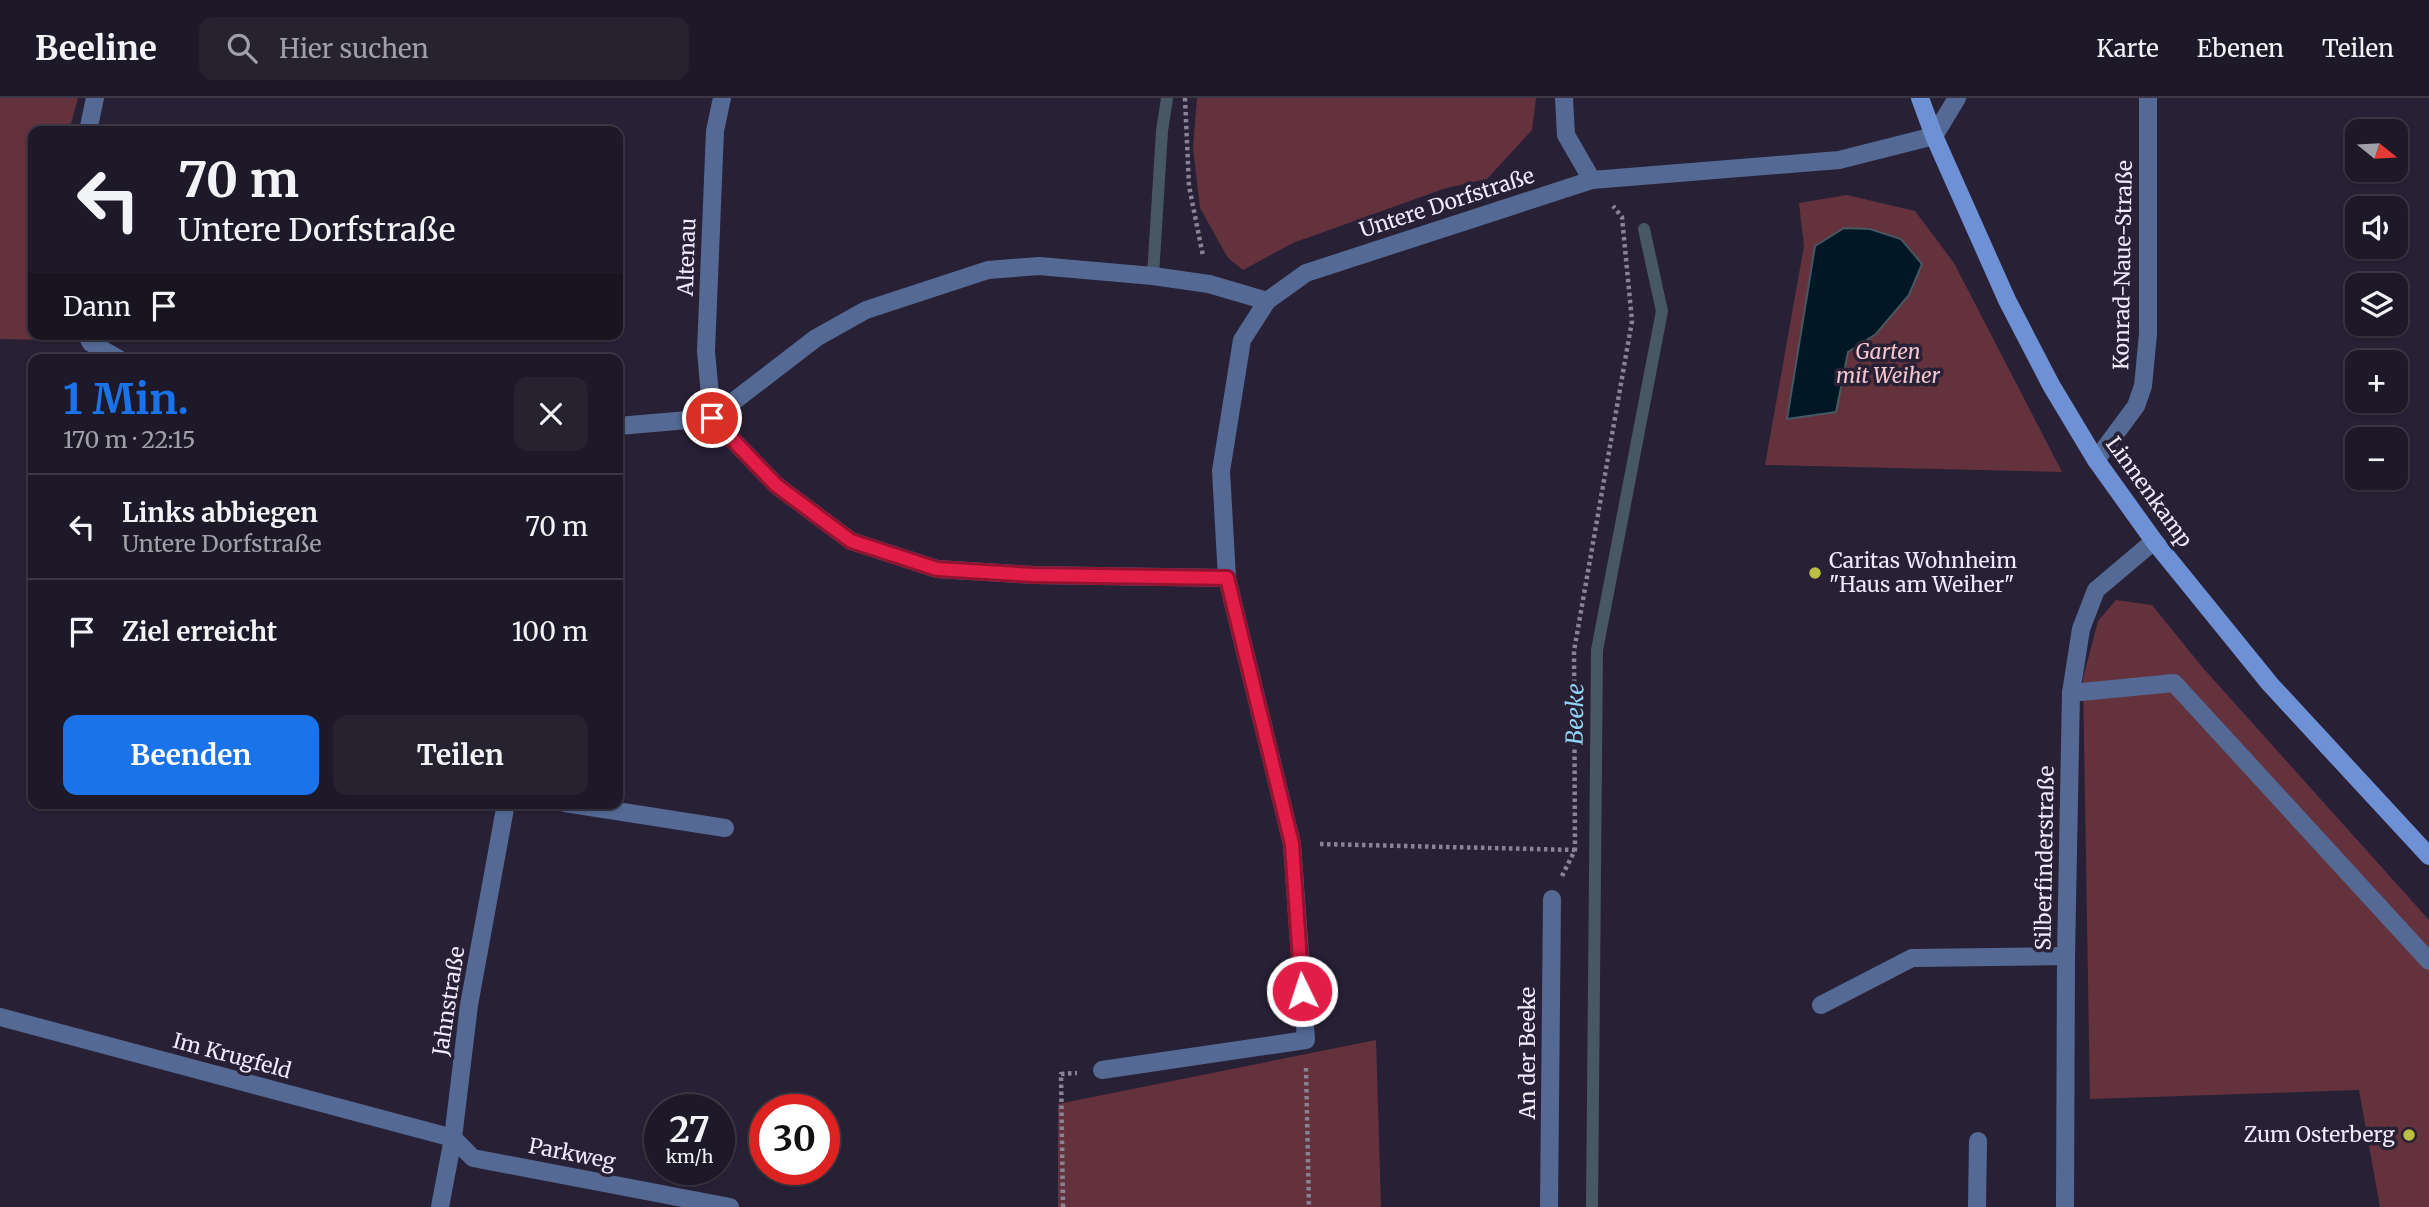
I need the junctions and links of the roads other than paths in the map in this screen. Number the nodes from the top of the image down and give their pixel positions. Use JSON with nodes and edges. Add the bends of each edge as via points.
{"nodes":[{"id":1,"x":95,"y":98,"type":"edge"},
{"id":2,"x":722,"y":98,"type":"edge"},
{"id":3,"x":1563,"y":98,"type":"edge"},
{"id":4,"x":1920,"y":98,"type":"edge"},
{"id":5,"x":1957,"y":98,"type":"edge"},
{"id":6,"x":2148,"y":98,"type":"edge"},
{"id":7,"x":90,"y":126,"type":"edge"},
{"id":8,"x":1934,"y":136,"type":"junction"},
{"id":9,"x":1592,"y":180,"type":"junction"},
{"id":10,"x":1267,"y":301,"type":"junction"},
{"id":11,"x":89,"y":340,"type":"edge"},
{"id":12,"x":110,"y":354,"type":"edge"},
{"id":13,"x":712,"y":418,"type":"junction"},
{"id":14,"x":623,"y":426,"type":"edge"},
{"id":15,"x":2096,"y":460,"type":"junction"},
{"id":16,"x":2154,"y":541,"type":"junction"},
{"id":17,"x":1227,"y":578,"type":"junction"},
{"id":18,"x":2071,"y":693,"type":"junction"},
{"id":19,"x":505,"y":809,"type":"edge"},
{"id":20,"x":603,"y":809,"type":"edge"},
{"id":21,"x":725,"y":828,"type":"dead end"},
{"id":22,"x":2429,"y":856,"type":"edge"},
{"id":23,"x":1552,"y":899,"type":"road end"},
{"id":24,"x":2066,"y":956,"type":"junction"},
{"id":25,"x":2429,"y":961,"type":"edge"},
{"id":26,"x":1821,"y":1005,"type":"dead end"},
{"id":27,"x":0,"y":1017,"type":"edge"},
{"id":28,"x":1102,"y":1070,"type":"road end"},
{"id":29,"x":453,"y":1138,"type":"junction"},
{"id":30,"x":1978,"y":1141,"type":"dead end"},
{"id":31,"x":440,"y":1207,"type":"edge"},
{"id":32,"x":730,"y":1207,"type":"edge"},
{"id":33,"x":1549,"y":1207,"type":"edge"},
{"id":34,"x":1977,"y":1207,"type":"edge"},
{"id":35,"x":2065,"y":1207,"type":"edge"}],
"edges":[{"from":1,"to":7,"type":"street"},
{"from":2,"to":13,"type":"street","name":"Altenau","via":[[715,131],[706,351]]},
{"from":3,"to":9,"type":"street","via":[[1566,135]]},
{"from":4,"to":8,"type":"main road","name":"Linnenkamp"},
{"from":5,"to":8,"type":"street"},
{"from":6,"to":15,"type":"street","name":"Konrad-Naue-Straße","via":[[2145,373],[2136,406]]},
{"from":8,"to":9,"type":"street","name":"Untere Dorfstraße","via":[[1839,160]]},
{"from":8,"to":15,"type":"main road","name":"Linnenkamp","via":[[2007,300]]},
{"from":9,"to":10,"type":"street","name":"Untere Dorfstraße","via":[[1306,274]]},
{"from":10,"to":13,"type":"street","via":[[1209,284],[1153,276],[1040,265],[988,270],[866,310],[816,338]]},
{"from":10,"to":17,"type":"street","name":"Untere Dorfstraße","via":[[1242,340],[1221,471]]},
{"from":11,"to":12,"type":"street"},
{"from":13,"to":14,"type":"street"},
{"from":13,"to":17,"type":"street","via":[[776,485],[851,541],[937,569]]},
{"from":15,"to":16,"type":"main road","name":"Linnenkamp"},
{"from":16,"to":18,"type":"street","name":"Silberfinderstraße","via":[[2096,590],[2081,629]]},
{"from":16,"to":22,"type":"main road","name":"Linnenkamp","via":[[2270,684]]},
{"from":17,"to":28,"type":"street","name":"Untere Dorfstraße","via":[[1292,844],[1306,1040]]},
{"from":18,"to":24,"type":"street","name":"Silberfinderstraße"},
{"from":18,"to":25,"type":"street","via":[[2174,683]]},
{"from":19,"to":29,"type":"street","name":"Jahnstraße","via":[[469,1005]]},
{"from":20,"to":21,"type":"street"},
{"from":23,"to":33,"type":"street","name":"An der Beeke"},
{"from":24,"to":26,"type":"street","via":[[1912,958]]},
{"from":24,"to":35,"type":"street","name":"Silberfinderstraße"},
{"from":27,"to":29,"type":"street","name":"Im Krugfeld"},
{"from":29,"to":31,"type":"street","name":"Jahnstraße"},
{"from":29,"to":32,"type":"street","name":"Parkweg","via":[[473,1158]]},
{"from":30,"to":34,"type":"street"}]}
